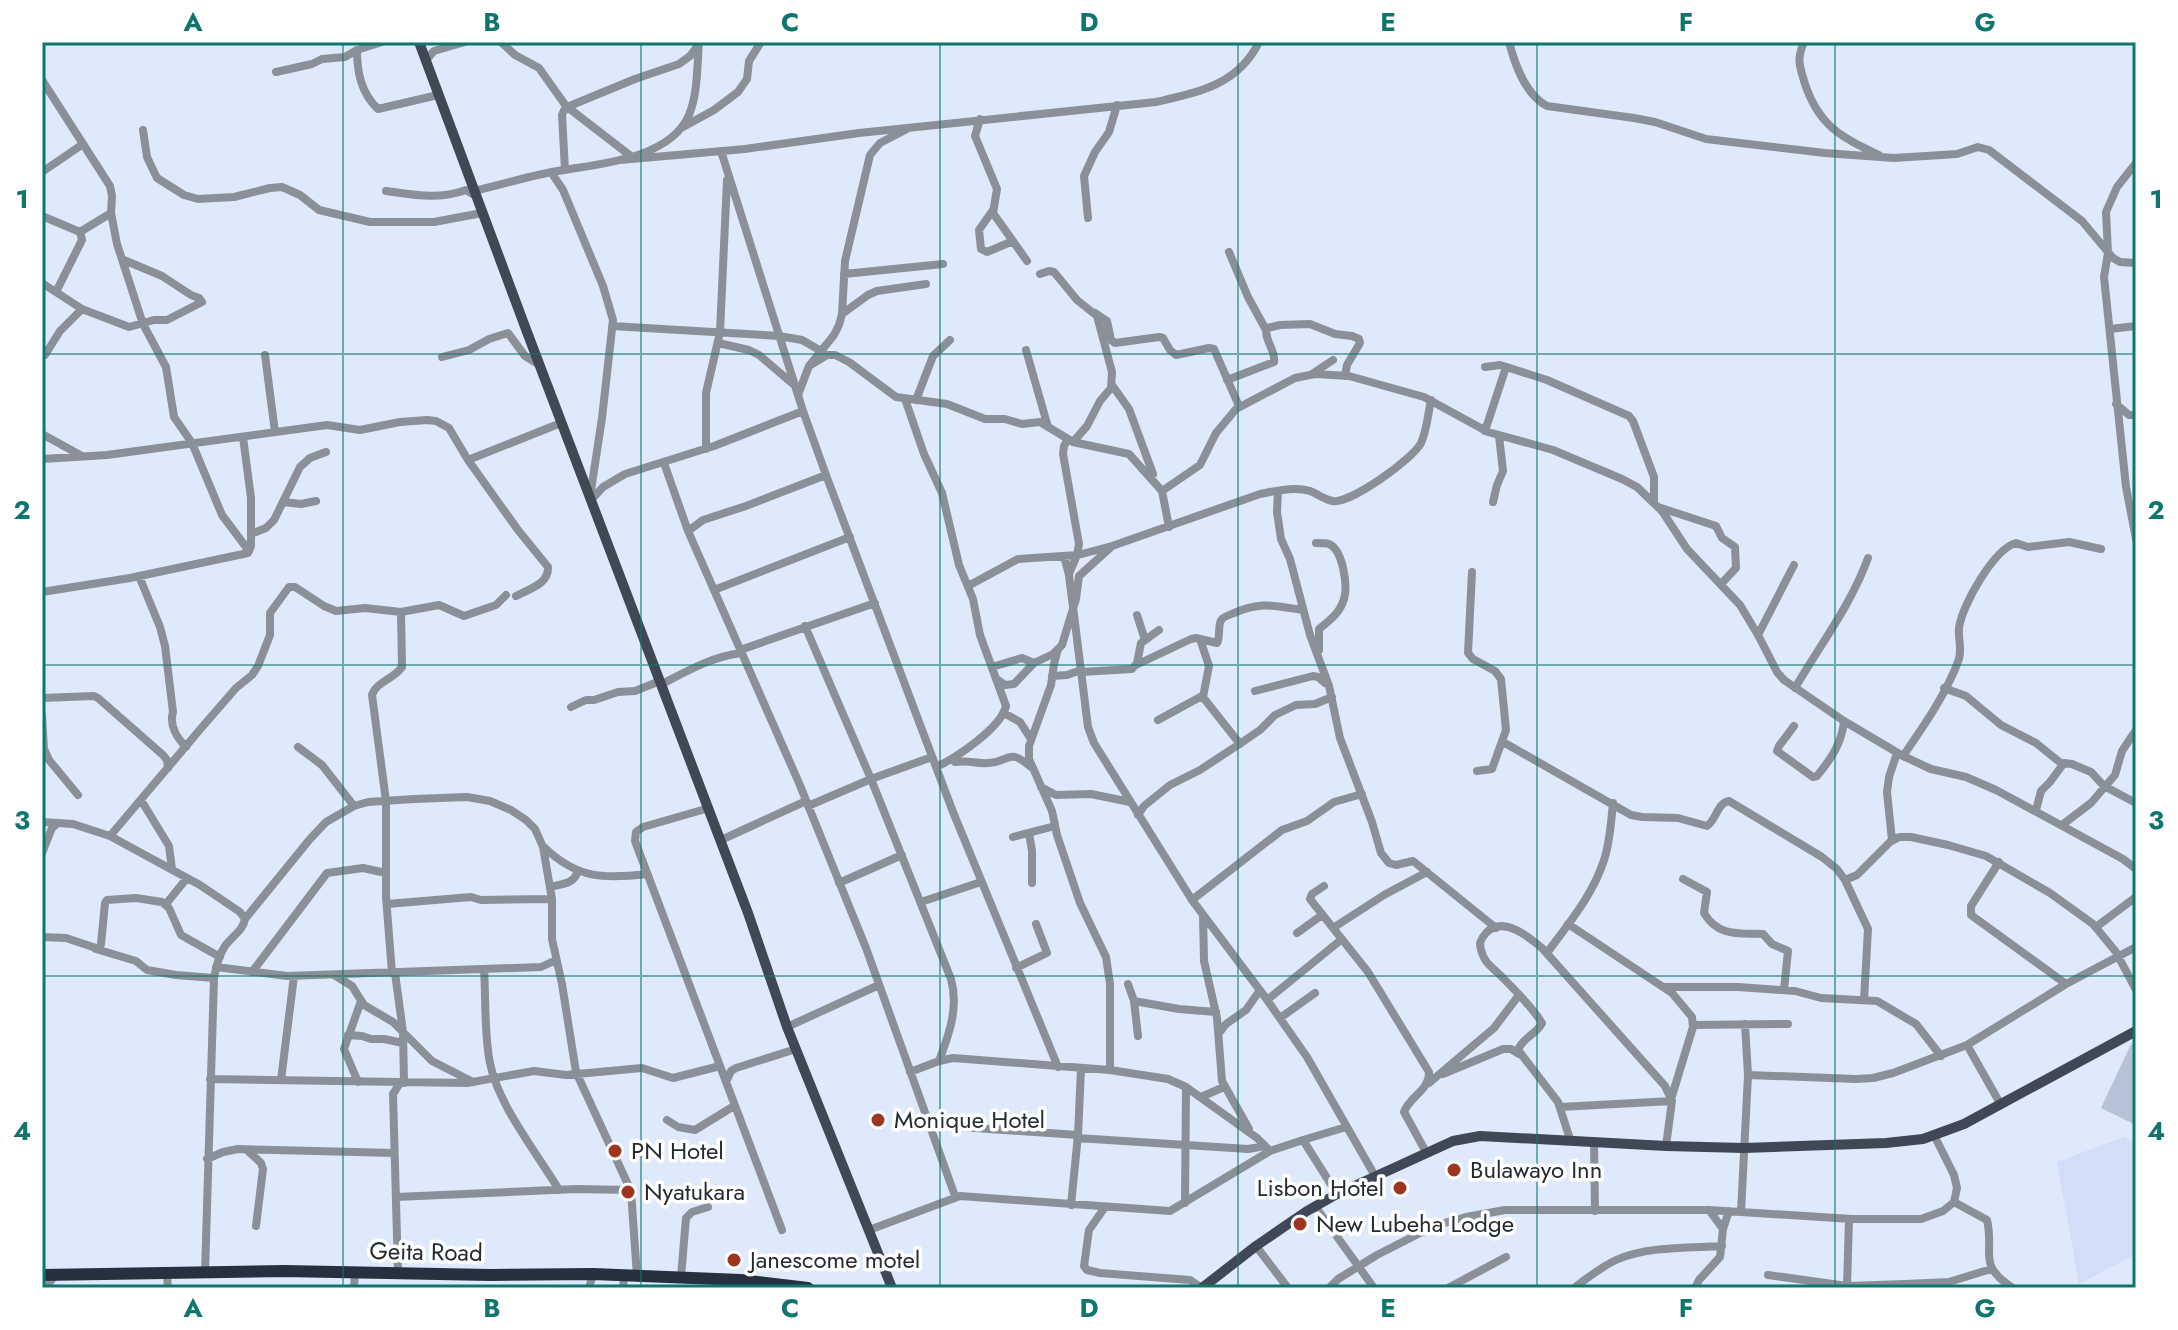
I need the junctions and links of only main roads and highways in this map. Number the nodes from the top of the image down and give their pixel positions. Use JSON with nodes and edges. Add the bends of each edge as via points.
{"nodes":[{"id":1,"x":419,"y":42,"type":"edge"},
{"id":2,"x":2136,"y":1031,"type":"edge"},
{"id":3,"x":49,"y":1275,"type":"edge"},
{"id":4,"x":628,"y":1280,"type":"edge"},
{"id":5,"x":489,"y":1282,"type":"edge"},
{"id":6,"x":806,"y":1288,"type":"edge"},
{"id":7,"x":892,"y":1288,"type":"edge"},
{"id":8,"x":1202,"y":1288,"type":"edge"}],
"edges":[{"from":1,"to":7,"type":"main road","via":[[787,1027]]},
{"from":2,"to":8,"type":"main road","via":[[1964,1124],[1923,1139],[1744,1148],[1480,1136],[1453,1141],[1315,1206]]},
{"from":3,"to":5,"type":"highway","name":"Geita Road","via":[[355,1272]]},
{"from":4,"to":5,"type":"highway","name":"Geita Road","via":[[593,1274]]},
{"from":4,"to":6,"type":"highway","name":"Geita Road","via":[[681,1277]]}]}
